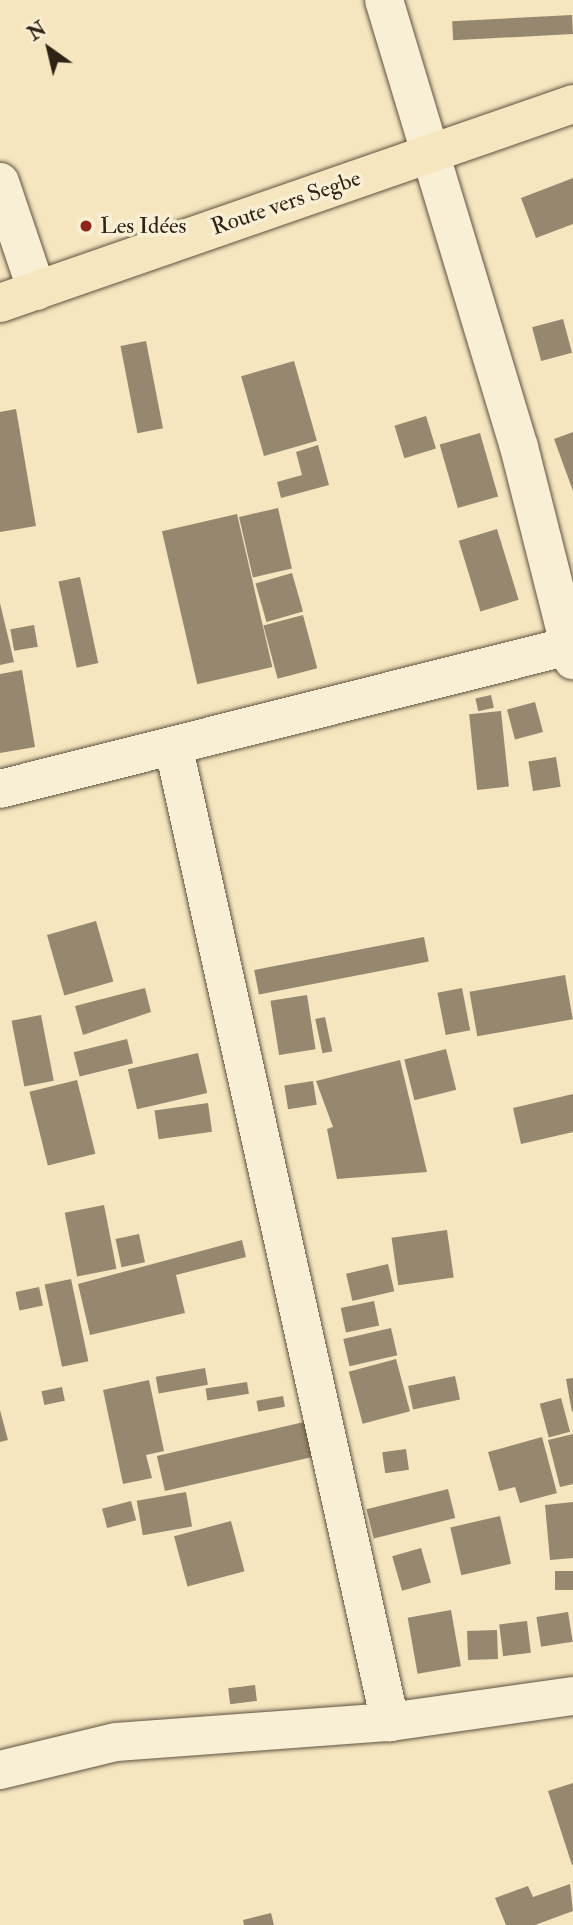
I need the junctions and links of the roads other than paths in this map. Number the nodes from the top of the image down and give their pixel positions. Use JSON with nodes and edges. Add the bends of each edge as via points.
{"nodes":[{"id":1,"x":384,"y":0,"type":"edge"},
{"id":2,"x":573,"y":104,"type":"edge"},
{"id":3,"x":433,"y":152,"type":"junction"},
{"id":4,"x":0,"y":182,"type":"edge"},
{"id":5,"x":37,"y":291,"type":"junction"},
{"id":6,"x":0,"y":303,"type":"edge"},
{"id":7,"x":571,"y":653,"type":"edge"},
{"id":8,"x":173,"y":749,"type":"junction"},
{"id":9,"x":0,"y":789,"type":"edge"},
{"id":10,"x":573,"y":1696,"type":"edge"},
{"id":11,"x":390,"y":1722,"type":"junction"},
{"id":12,"x":0,"y":1770,"type":"edge"}],
"edges":[{"from":1,"to":3,"type":"street"},
{"from":2,"to":3,"type":"main road","name":"Route vers Segbe"},
{"from":3,"to":5,"type":"main road","name":"Route vers Segbe"},
{"from":3,"to":7,"type":"street"},
{"from":4,"to":5,"type":"street"},
{"from":5,"to":6,"type":"main road","name":"Route vers Segbe"},
{"from":7,"to":8,"type":"street"},
{"from":8,"to":9,"type":"street"},
{"from":8,"to":11,"type":"street"},
{"from":10,"to":11,"type":"street"},
{"from":11,"to":12,"type":"street","via":[[178,1735]]}]}
